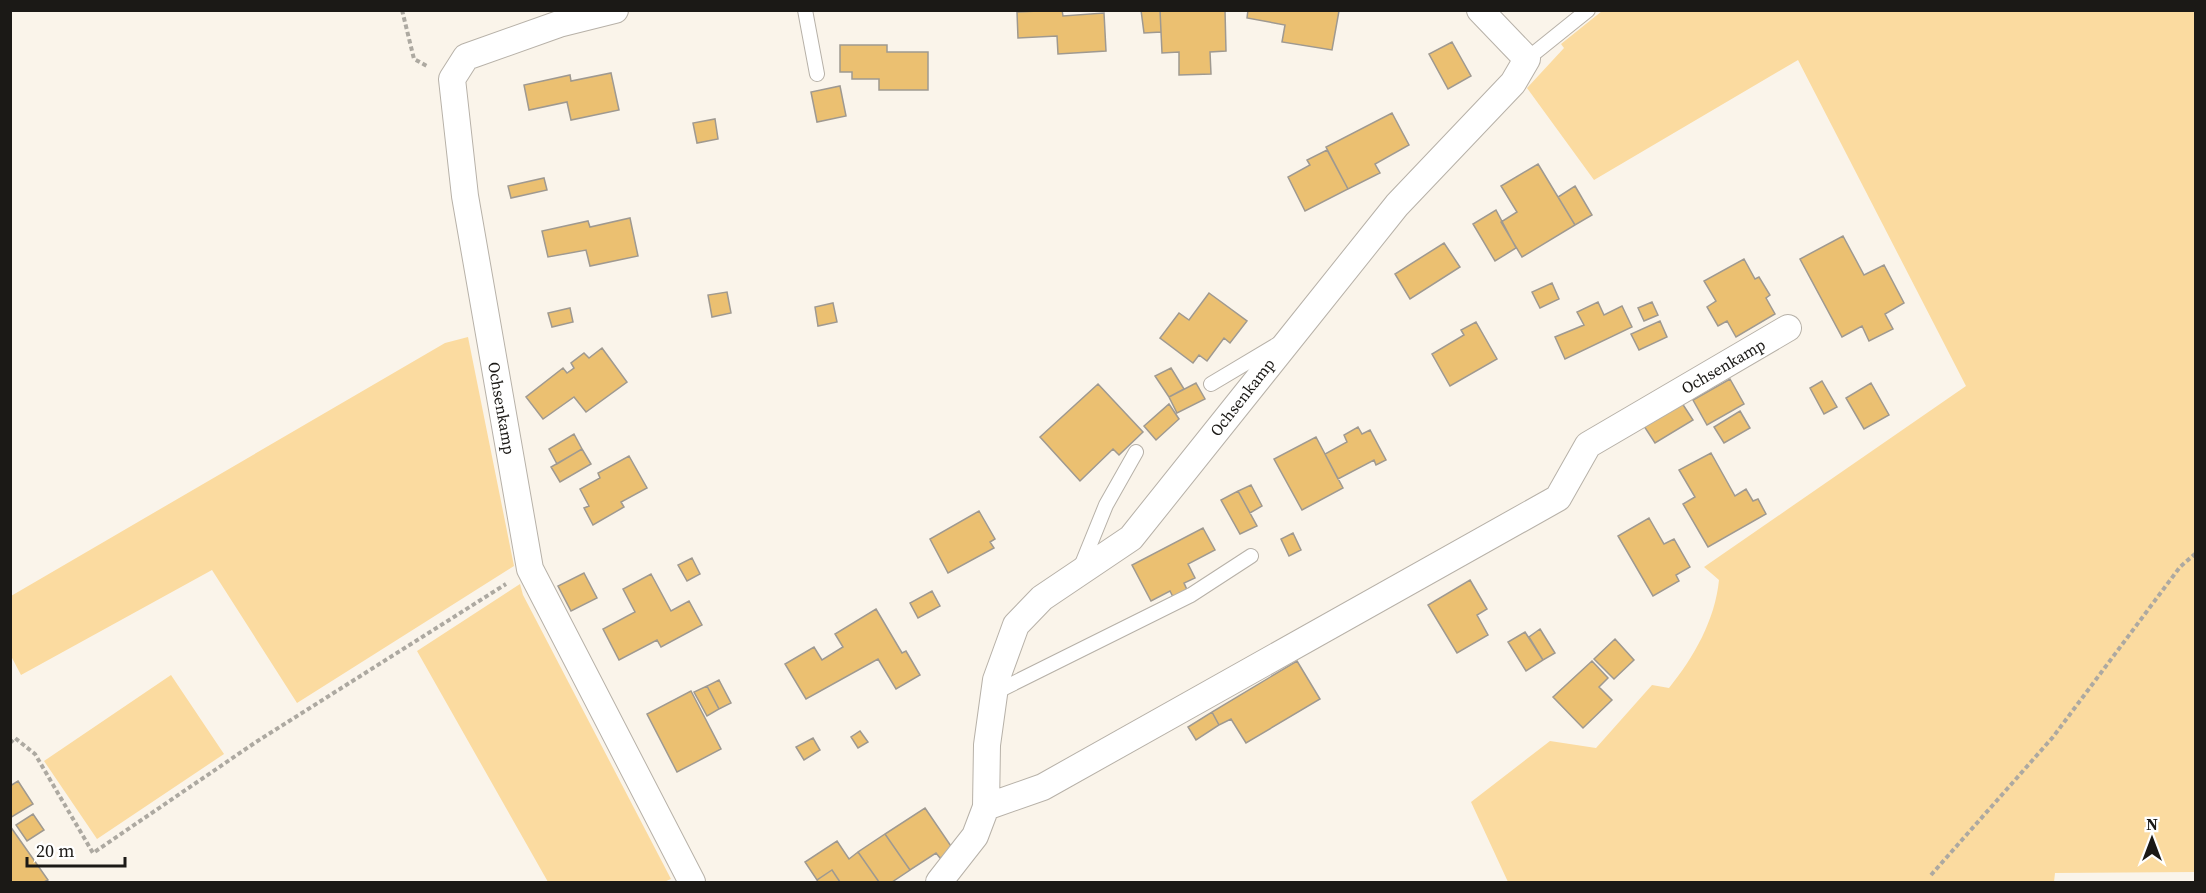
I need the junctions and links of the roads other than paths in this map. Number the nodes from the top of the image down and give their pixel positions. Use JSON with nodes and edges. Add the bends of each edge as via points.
{"nodes":[{"id":1,"x":615,"y":10,"type":"edge"},
{"id":2,"x":805,"y":10,"type":"edge"},
{"id":3,"x":1480,"y":10,"type":"edge"},
{"id":4,"x":1588,"y":10,"type":"edge"},
{"id":5,"x":1527,"y":59,"type":"junction"},
{"id":6,"x":818,"y":74,"type":"dead end"},
{"id":7,"x":1788,"y":328,"type":"dead end"},
{"id":8,"x":1290,"y":337,"type":"junction"},
{"id":9,"x":1211,"y":384,"type":"dead end"},
{"id":10,"x":1136,"y":452,"type":"dead end"},
{"id":11,"x":1251,"y":556,"type":"dead end"},
{"id":12,"x":1078,"y":573,"type":"junction"},
{"id":13,"x":994,"y":693,"type":"junction"},
{"id":14,"x":986,"y":807,"type":"junction"},
{"id":15,"x":692,"y":882,"type":"edge"},
{"id":16,"x":939,"y":882,"type":"edge"}],
"edges":[{"from":1,"to":15,"type":"street","name":"Ochsenkamp","via":[[559,24],[466,57],[452,79],[465,196],[530,569]]},
{"from":2,"to":6,"type":"lane"},
{"from":3,"to":5,"type":"street"},
{"from":4,"to":5,"type":"lane"},
{"from":5,"to":8,"type":"street","name":"Ochsenkamp","via":[[1513,83],[1396,205]]},
{"from":7,"to":14,"type":"street","name":"Ochsenkamp","via":[[1588,445],[1558,498],[1043,787]]},
{"from":8,"to":9,"type":"lane"},
{"from":8,"to":12,"type":"street","name":"Ochsenkamp","via":[[1131,538]]},
{"from":10,"to":12,"type":"lane","via":[[1106,505]]},
{"from":11,"to":13,"type":"lane","via":[[1191,595]]},
{"from":12,"to":13,"type":"street","name":"Ochsenkamp","via":[[1042,598],[1016,625]]},
{"from":13,"to":14,"type":"street","name":"Ochsenkamp","via":[[987,745]]},
{"from":14,"to":16,"type":"street","name":"Ochsenkamp","via":[[975,836]]}]}
